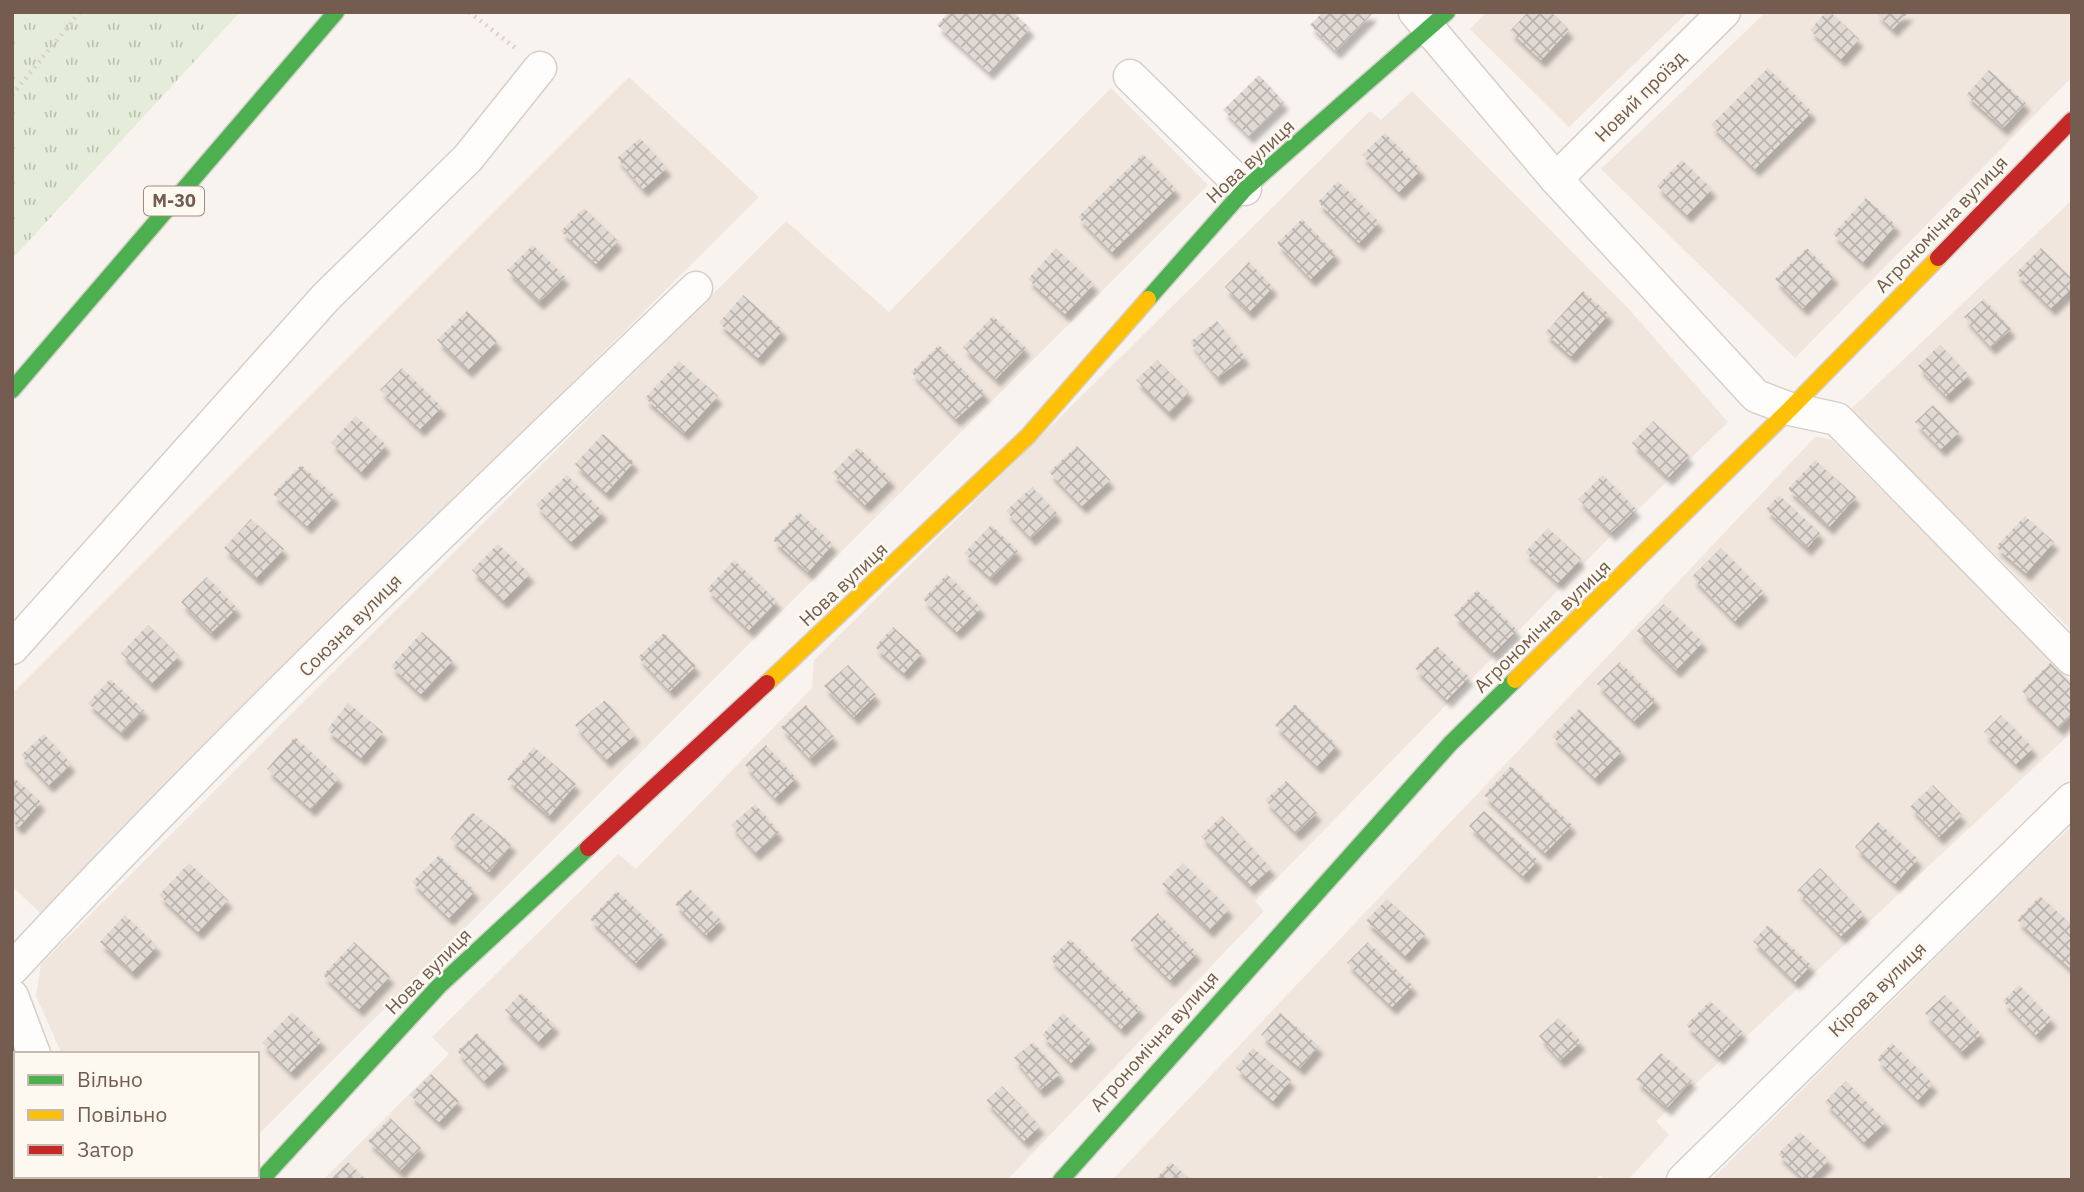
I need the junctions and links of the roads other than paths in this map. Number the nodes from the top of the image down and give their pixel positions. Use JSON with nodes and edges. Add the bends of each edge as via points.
{"nodes":[{"id":1,"x":336,"y":12,"type":"edge"},
{"id":2,"x":1724,"y":12,"type":"edge"},
{"id":3,"x":1431,"y":18,"type":"edge"},
{"id":4,"x":540,"y":68,"type":"road end"},
{"id":5,"x":1130,"y":76,"type":"dead end"},
{"id":6,"x":2072,"y":120,"type":"edge"},
{"id":7,"x":1556,"y":179,"type":"junction"},
{"id":8,"x":1245,"y":189,"type":"junction"},
{"id":9,"x":696,"y":288,"type":"dead end"},
{"id":10,"x":12,"y":390,"type":"edge"},
{"id":11,"x":1790,"y":409,"type":"junction"},
{"id":12,"x":12,"y":648,"type":"edge"},
{"id":13,"x":2072,"y":659,"type":"edge"},
{"id":14,"x":2072,"y":799,"type":"edge"},
{"id":15,"x":12,"y":969,"type":"edge"},
{"id":16,"x":12,"y":996,"type":"edge"},
{"id":17,"x":33,"y":1052,"type":"edge"},
{"id":18,"x":261,"y":1180,"type":"edge"},
{"id":19,"x":1062,"y":1180,"type":"edge"},
{"id":20,"x":1683,"y":1180,"type":"edge"}],
"edges":[{"from":1,"to":10,"type":"main road","number":"М-30"},
{"from":2,"to":7,"type":"street","name":"Новий проїзд"},
{"from":3,"to":7,"type":"street"},
{"from":3,"to":8,"type":"main road","name":"Нова вулиця"},
{"from":4,"to":12,"type":"street","via":[[468,158],[326,297]]},
{"from":5,"to":8,"type":"street"},
{"from":6,"to":11,"type":"main road","name":"Агрономічна вулиця"},
{"from":7,"to":11,"type":"street","via":[[1756,396]]},
{"from":8,"to":18,"type":"main road","name":"Нова вулиця","via":[[1028,436],[834,622],[439,986]]},
{"from":9,"to":15,"type":"street","name":"Союзна вулиця","via":[[113,861]]},
{"from":11,"to":13,"type":"street","via":[[1837,419]]},
{"from":11,"to":19,"type":"main road","name":"Агрономічна вулиця","via":[[1450,744]]},
{"from":14,"to":20,"type":"street","name":"Кірова вулиця"},
{"from":16,"to":17,"type":"street"}]}
